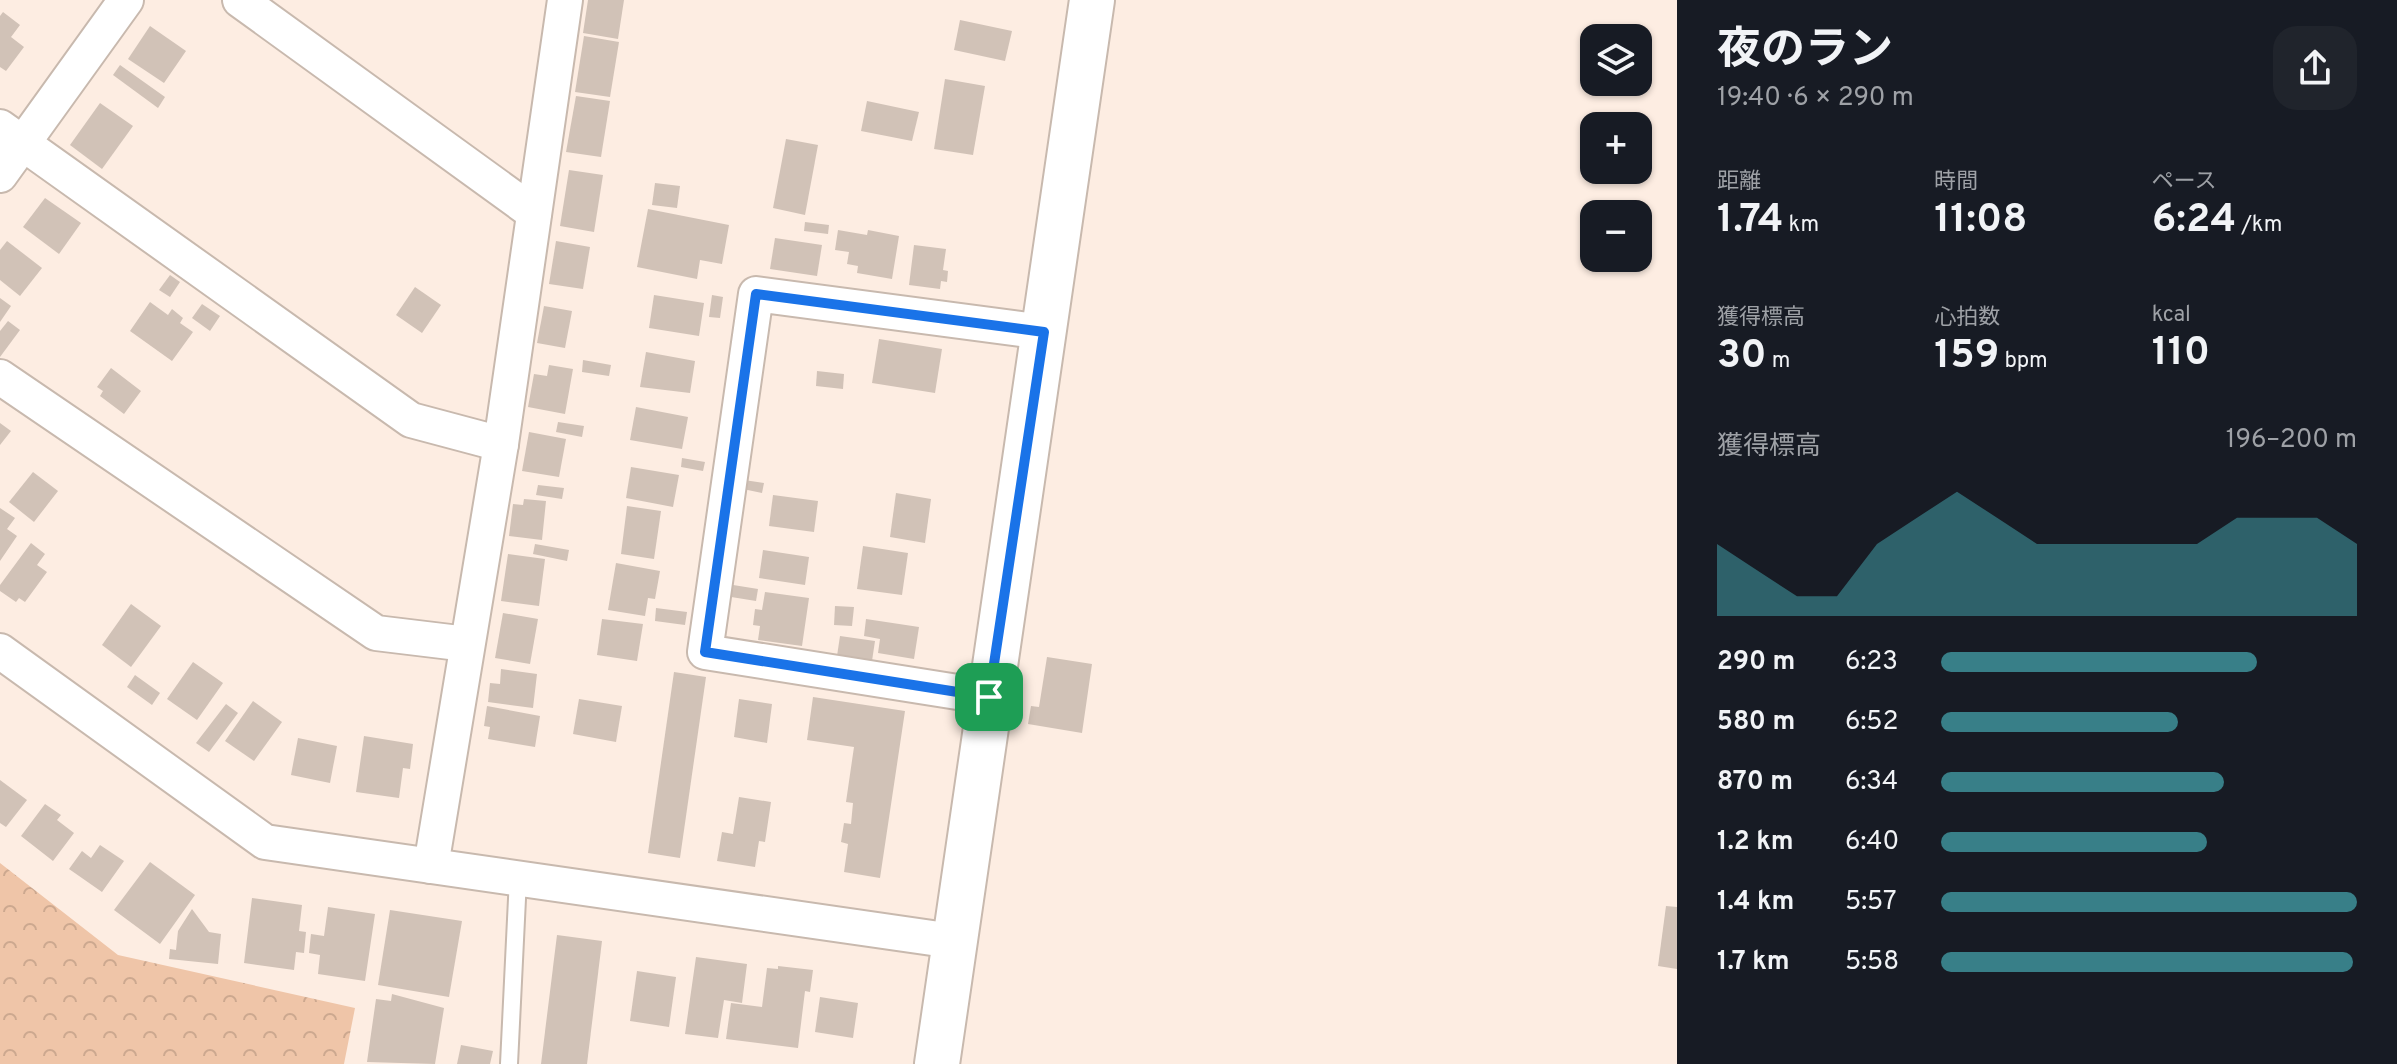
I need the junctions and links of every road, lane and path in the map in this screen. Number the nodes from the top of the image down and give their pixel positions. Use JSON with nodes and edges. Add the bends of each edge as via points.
{"nodes":[{"id":1,"x":126,"y":0,"type":"edge"},
{"id":2,"x":240,"y":0,"type":"edge"},
{"id":3,"x":565,"y":0,"type":"edge"},
{"id":4,"x":1092,"y":0,"type":"edge"},
{"id":5,"x":11,"y":135,"type":"edge"},
{"id":6,"x":0,"y":175,"type":"edge"},
{"id":7,"x":534,"y":213,"type":"junction"},
{"id":8,"x":1044,"y":332,"type":"junction"},
{"id":9,"x":0,"y":377,"type":"edge"},
{"id":10,"x":501,"y":444,"type":"junction"},
{"id":11,"x":467,"y":644,"type":"junction"},
{"id":12,"x":0,"y":651,"type":"edge"},
{"id":13,"x":989,"y":697,"type":"junction"},
{"id":14,"x":431,"y":866,"type":"junction"},
{"id":15,"x":518,"y":878,"type":"junction"},
{"id":16,"x":953,"y":941,"type":"junction"},
{"id":17,"x":509,"y":1064,"type":"edge"},
{"id":18,"x":937,"y":1064,"type":"edge"}],
"edges":[{"from":1,"to":5,"type":"street"},
{"from":2,"to":7,"type":"street"},
{"from":3,"to":7,"type":"street"},
{"from":4,"to":8,"type":"street"},
{"from":5,"to":6,"type":"street"},
{"from":5,"to":10,"type":"street","via":[[411,420]]},
{"from":7,"to":10,"type":"street"},
{"from":8,"to":13,"type":"street"},
{"from":8,"to":13,"type":"street","via":[[756,294],[705,652]]},
{"from":9,"to":11,"type":"street","via":[[376,633]]},
{"from":10,"to":11,"type":"street"},
{"from":11,"to":14,"type":"street"},
{"from":12,"to":14,"type":"street","via":[[265,842]]},
{"from":13,"to":16,"type":"street"},
{"from":14,"to":15,"type":"street"},
{"from":15,"to":16,"type":"street"},
{"from":15,"to":17,"type":"lane"},
{"from":16,"to":18,"type":"street"}]}
